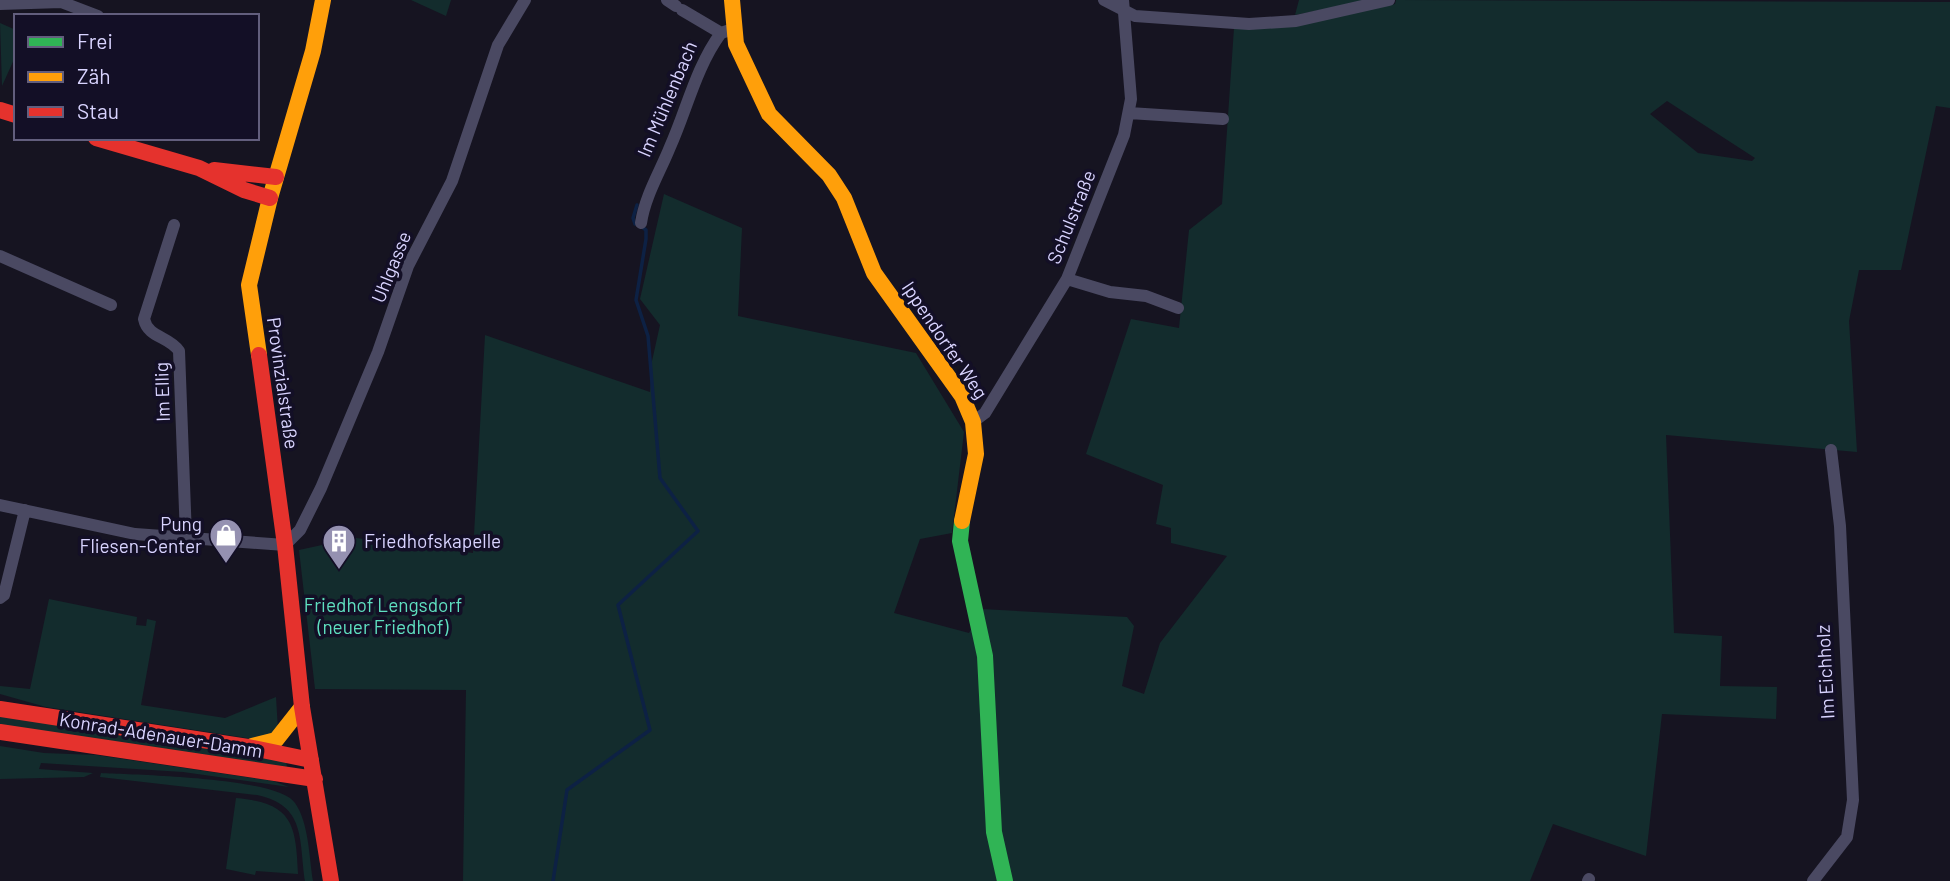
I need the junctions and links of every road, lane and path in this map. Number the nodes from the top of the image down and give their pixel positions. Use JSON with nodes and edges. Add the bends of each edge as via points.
{"nodes":[{"id":1,"x":323,"y":0,"type":"edge"},
{"id":2,"x":525,"y":0,"type":"edge"},
{"id":3,"x":732,"y":0,"type":"edge"},
{"id":4,"x":1104,"y":0,"type":"edge"},
{"id":5,"x":1389,"y":0,"type":"edge"},
{"id":6,"x":61,"y":1,"type":"edge"},
{"id":7,"x":0,"y":4,"type":"edge"},
{"id":8,"x":1123,"y":4,"type":"edge"},
{"id":9,"x":675,"y":5,"type":"edge"},
{"id":10,"x":93,"y":14,"type":"edge"},
{"id":11,"x":727,"y":31,"type":"junction"},
{"id":12,"x":1129,"y":113,"type":"junction"},
{"id":13,"x":1223,"y":119,"type":"dead end"},
{"id":14,"x":103,"y":140,"type":"edge"},
{"id":15,"x":199,"y":168,"type":"junction"},
{"id":16,"x":276,"y":177,"type":"junction"},
{"id":17,"x":270,"y":198,"type":"junction"},
{"id":18,"x":641,"y":223,"type":"dead end"},
{"id":19,"x":174,"y":225,"type":"dead end"},
{"id":20,"x":0,"y":256,"type":"edge"},
{"id":21,"x":1067,"y":279,"type":"junction"},
{"id":22,"x":111,"y":305,"type":"dead end"},
{"id":23,"x":1178,"y":308,"type":"dead end"},
{"id":24,"x":973,"y":422,"type":"junction"},
{"id":25,"x":1831,"y":450,"type":"dead end"},
{"id":26,"x":0,"y":505,"type":"edge"},
{"id":27,"x":25,"y":510,"type":"junction"},
{"id":28,"x":187,"y":537,"type":"junction"},
{"id":29,"x":285,"y":545,"type":"junction"},
{"id":30,"x":0,"y":598,"type":"edge"},
{"id":31,"x":302,"y":707,"type":"junction"},
{"id":32,"x":0,"y":709,"type":"edge"},
{"id":33,"x":0,"y":733,"type":"edge"},
{"id":34,"x":248,"y":747,"type":"junction"},
{"id":35,"x":311,"y":760,"type":"junction"},
{"id":36,"x":315,"y":779,"type":"junction"},
{"id":37,"x":331,"y":881,"type":"edge"},
{"id":38,"x":1004,"y":881,"type":"edge"},
{"id":39,"x":1813,"y":881,"type":"edge"}],
"edges":[{"from":1,"to":16,"type":"main road","name":"Provinzialstraße"},
{"from":2,"to":29,"type":"street","name":"Uhlgasse","via":[[498,45],[452,181],[408,266],[321,488],[300,530]]},
{"from":3,"to":11,"type":"main road"},
{"from":4,"to":8,"type":"street"},
{"from":5,"to":8,"type":"street","via":[[1296,21],[1249,24],[1135,16]]},
{"from":6,"to":7,"type":"street"},
{"from":6,"to":10,"type":"street"},
{"from":8,"to":12,"type":"street","name":"Schulstraße"},
{"from":9,"to":11,"type":"street"},
{"from":11,"to":18,"type":"street","name":"Im Mühlenbach","via":[[696,77],[643,206]]},
{"from":11,"to":24,"type":"main road","name":"Ippendorfer Weg","via":[[769,114],[829,175],[844,198],[874,273],[961,397]]},
{"from":12,"to":13,"type":"street"},
{"from":12,"to":21,"type":"street","name":"Schulstraße"},
{"from":14,"to":15,"type":"main road"},
{"from":15,"to":16,"type":"main road"},
{"from":15,"to":17,"type":"main road"},
{"from":16,"to":17,"type":"main road","name":"Provinzialstraße"},
{"from":17,"to":29,"type":"main road","name":"Provinzialstraße","via":[[249,285]]},
{"from":19,"to":28,"type":"street","name":"Im Ellig","via":[[144,319],[150,333],[179,351]]},
{"from":20,"to":22,"type":"street"},
{"from":21,"to":23,"type":"street","via":[[1158,299]]},
{"from":21,"to":24,"type":"street","name":"Schulstraße","via":[[985,413]]},
{"from":24,"to":38,"type":"main road","name":"Ippendorfer Weg","via":[[976,454],[960,541],[985,656],[994,832]]},
{"from":25,"to":39,"type":"street","name":"Im Eichholz","via":[[1840,526],[1853,800],[1847,837]]},
{"from":26,"to":27,"type":"street"},
{"from":27,"to":28,"type":"street","via":[[135,534]]},
{"from":27,"to":30,"type":"street"},
{"from":28,"to":29,"type":"street"},
{"from":29,"to":31,"type":"main road","name":"Provinzialstraße"},
{"from":31,"to":34,"type":"main road","via":[[276,740]]},
{"from":31,"to":35,"type":"main road","name":"Provinzialstraße"},
{"from":32,"to":34,"type":"main road","name":"Konrad-Adenauer-Damm"},
{"from":33,"to":36,"type":"main road","name":"Konrad-Adenauer-Damm"},
{"from":34,"to":35,"type":"main road","name":"Konrad-Adenauer-Damm"},
{"from":35,"to":36,"type":"main road","name":"Provinzialstraße"},
{"from":36,"to":37,"type":"main road","name":"Provinzialstraße"}]}
